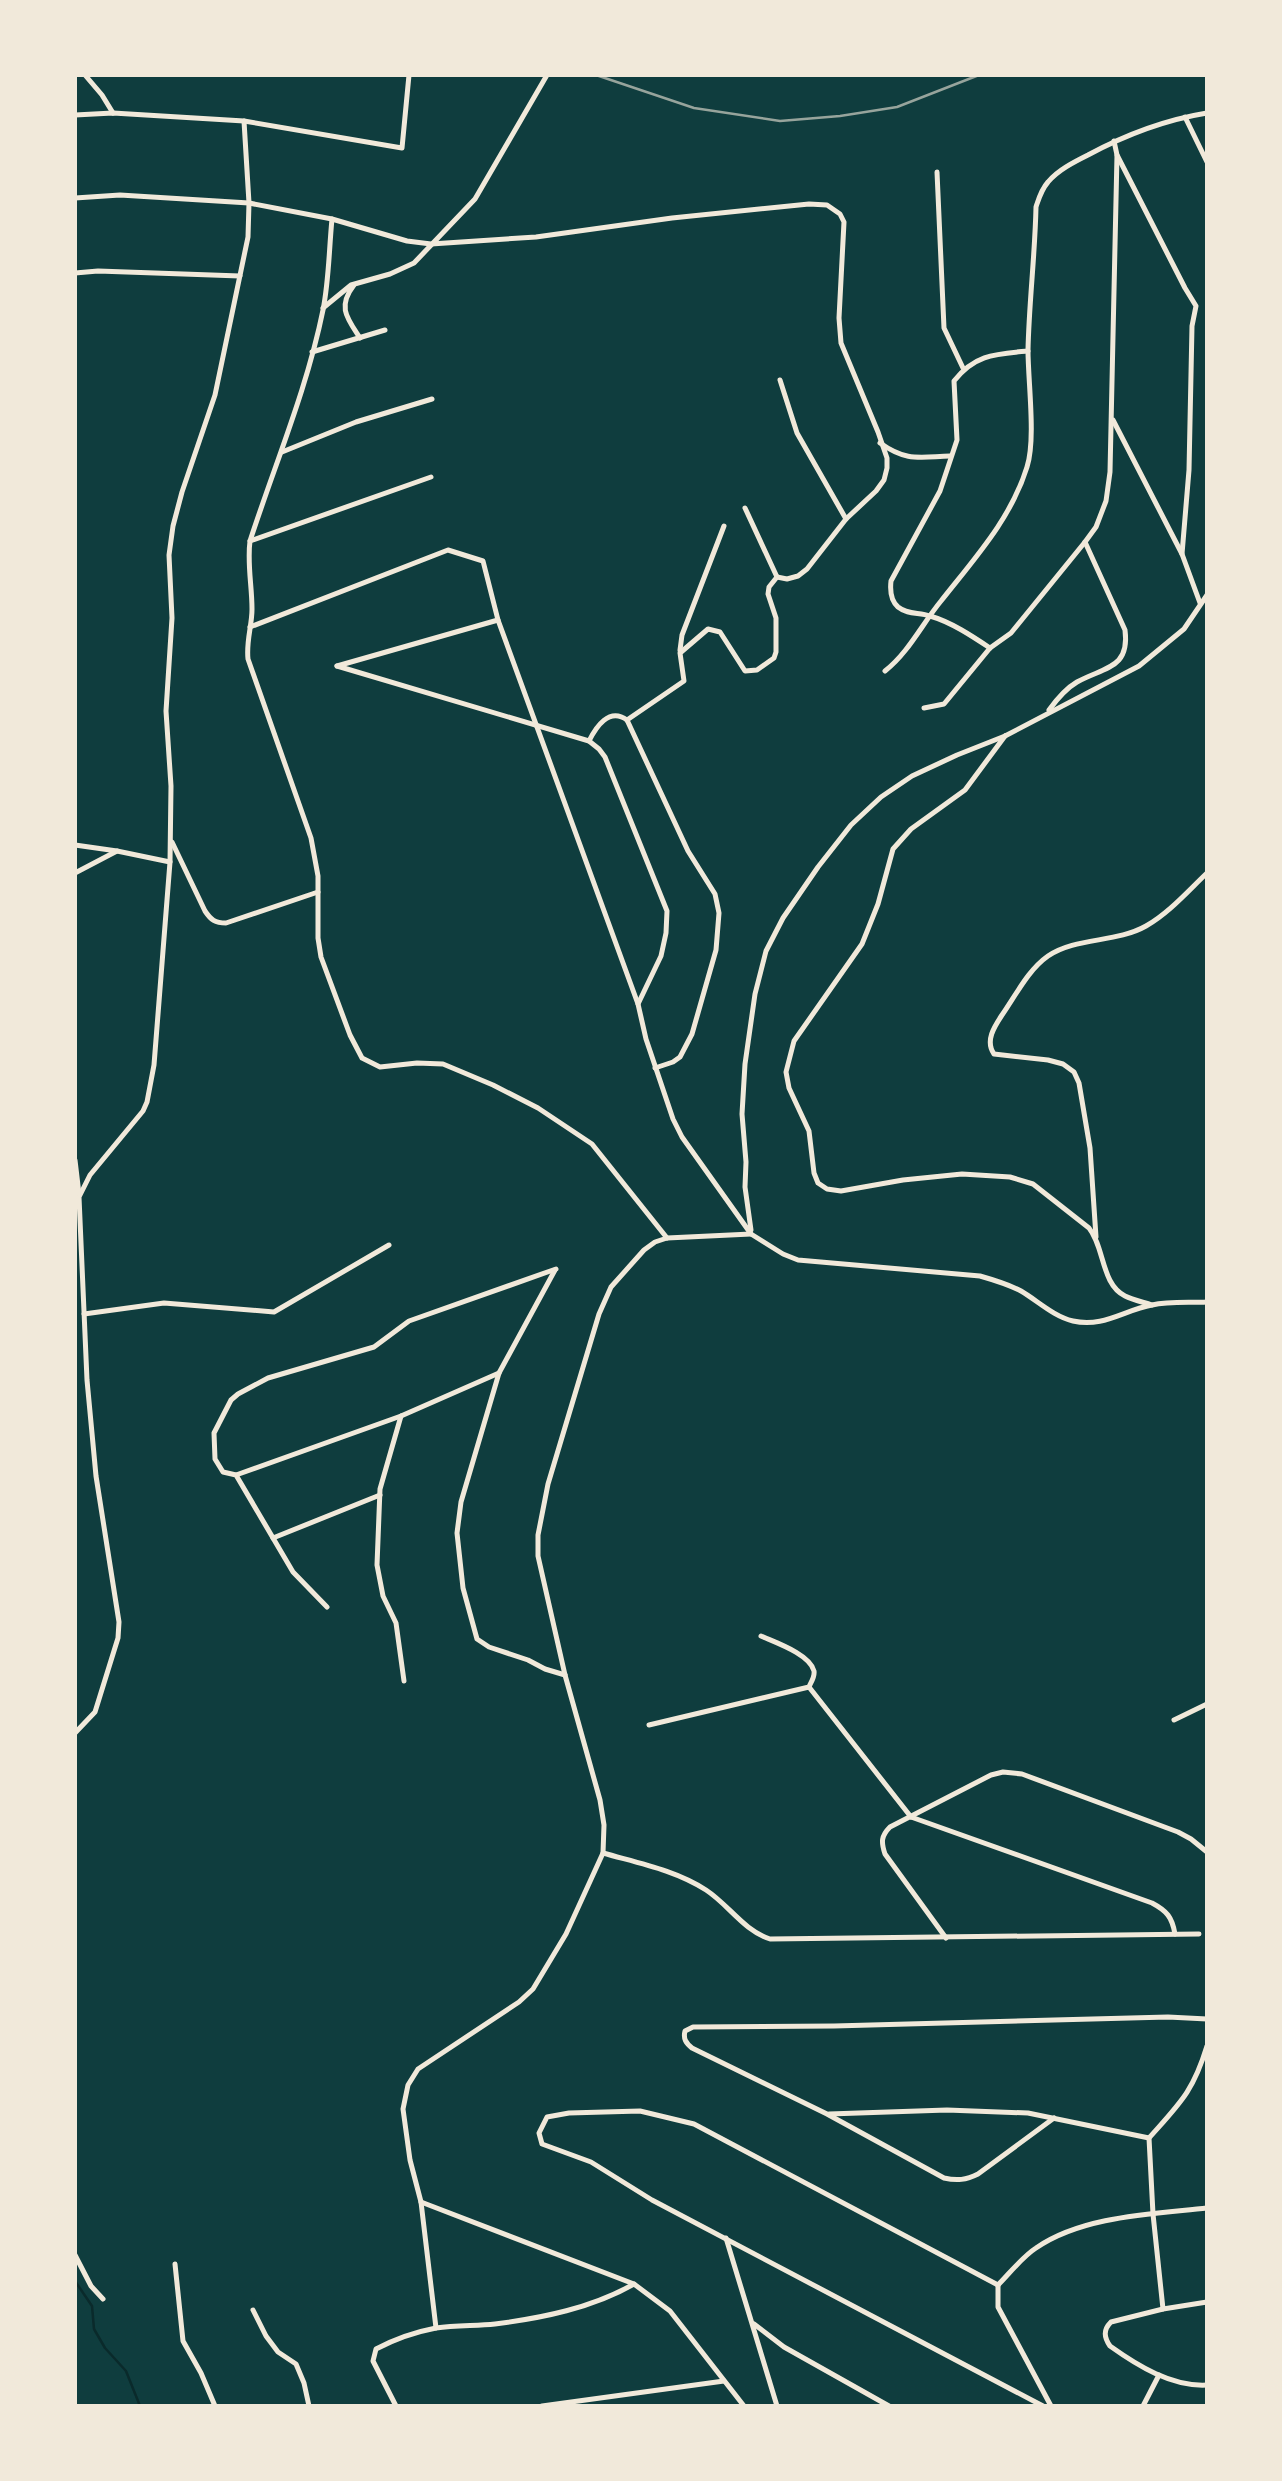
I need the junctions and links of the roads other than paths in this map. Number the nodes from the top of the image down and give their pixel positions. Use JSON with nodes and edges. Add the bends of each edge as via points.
{"nodes":[{"id":1,"x":85,"y":75,"type":"edge"},
{"id":2,"x":409,"y":75,"type":"edge"},
{"id":3,"x":547,"y":75,"type":"edge"},
{"id":4,"x":113,"y":113,"type":"junction"},
{"id":5,"x":1207,"y":113,"type":"edge"},
{"id":6,"x":75,"y":116,"type":"edge"},
{"id":7,"x":1185,"y":117,"type":"junction"},
{"id":8,"x":244,"y":121,"type":"junction"},
{"id":9,"x":1114,"y":141,"type":"junction"},
{"id":10,"x":1117,"y":155,"type":"junction"},
{"id":11,"x":1207,"y":162,"type":"edge"},
{"id":12,"x":937,"y":172,"type":"dead end"},
{"id":13,"x":75,"y":198,"type":"edge"},
{"id":14,"x":248,"y":203,"type":"junction"},
{"id":15,"x":332,"y":219,"type":"junction"},
{"id":16,"x":431,"y":244,"type":"junction"},
{"id":17,"x":75,"y":273,"type":"edge"},
{"id":18,"x":240,"y":276,"type":"junction"},
{"id":19,"x":356,"y":283,"type":"junction"},
{"id":20,"x":1207,"y":304,"type":"edge"},
{"id":21,"x":1196,"y":306,"type":"junction"},
{"id":22,"x":323,"y":308,"type":"junction"},
{"id":23,"x":385,"y":330,"type":"dead end"},
{"id":24,"x":360,"y":338,"type":"junction"},
{"id":25,"x":1028,"y":351,"type":"junction"},
{"id":26,"x":312,"y":352,"type":"junction"},
{"id":27,"x":963,"y":368,"type":"junction"},
{"id":28,"x":780,"y":380,"type":"dead end"},
{"id":29,"x":432,"y":399,"type":"dead end"},
{"id":30,"x":1112,"y":417,"type":"junction"},
{"id":31,"x":880,"y":442,"type":"junction"},
{"id":32,"x":282,"y":453,"type":"junction"},
{"id":33,"x":950,"y":456,"type":"junction"},
{"id":34,"x":431,"y":477,"type":"dead end"},
{"id":35,"x":745,"y":508,"type":"dead end"},
{"id":36,"x":846,"y":519,"type":"junction"},
{"id":37,"x":724,"y":526,"type":"dead end"},
{"id":38,"x":250,"y":541,"type":"junction"},
{"id":39,"x":1085,"y":542,"type":"junction"},
{"id":40,"x":1182,"y":554,"type":"junction"},
{"id":41,"x":777,"y":577,"type":"junction"},
{"id":42,"x":1207,"y":595,"type":"edge"},
{"id":43,"x":1200,"y":603,"type":"junction"},
{"id":44,"x":929,"y":615,"type":"junction"},
{"id":45,"x":498,"y":620,"type":"junction"},
{"id":46,"x":250,"y":627,"type":"junction"},
{"id":47,"x":990,"y":648,"type":"junction"},
{"id":48,"x":680,"y":653,"type":"junction"},
{"id":49,"x":886,"y":671,"type":"dead end"},
{"id":50,"x":924,"y":708,"type":"dead end"},
{"id":51,"x":1047,"y":712,"type":"junction"},
{"id":52,"x":627,"y":720,"type":"junction"},
{"id":53,"x":535,"y":727,"type":"junction"},
{"id":54,"x":1005,"y":736,"type":"junction"},
{"id":55,"x":589,"y":741,"type":"junction"},
{"id":56,"x":170,"y":840,"type":"junction"},
{"id":57,"x":75,"y":845,"type":"edge"},
{"id":58,"x":117,"y":851,"type":"junction"},
{"id":59,"x":170,"y":862,"type":"junction"},
{"id":60,"x":75,"y":873,"type":"edge"},
{"id":61,"x":1207,"y":873,"type":"edge"},
{"id":62,"x":318,"y":892,"type":"junction"},
{"id":63,"x":638,"y":1004,"type":"junction"},
{"id":64,"x":655,"y":1068,"type":"junction"},
{"id":65,"x":75,"y":1160,"type":"edge"},
{"id":66,"x":79,"y":1197,"type":"junction"},
{"id":67,"x":77,"y":1207,"type":"edge"},
{"id":68,"x":751,"y":1234,"type":"junction"},
{"id":69,"x":1097,"y":1237,"type":"junction"},
{"id":70,"x":667,"y":1238,"type":"junction"},
{"id":71,"x":389,"y":1245,"type":"dead end"},
{"id":72,"x":1207,"y":1302,"type":"edge"},
{"id":73,"x":1152,"y":1305,"type":"junction"},
{"id":74,"x":84,"y":1314,"type":"junction"},
{"id":75,"x":499,"y":1373,"type":"junction"},
{"id":76,"x":401,"y":1416,"type":"junction"},
{"id":77,"x":236,"y":1475,"type":"junction"},
{"id":78,"x":380,"y":1495,"type":"junction"},
{"id":79,"x":273,"y":1538,"type":"junction"},
{"id":80,"x":327,"y":1607,"type":"dead end"},
{"id":81,"x":761,"y":1636,"type":"dead end"},
{"id":82,"x":565,"y":1675,"type":"junction"},
{"id":83,"x":404,"y":1681,"type":"dead end"},
{"id":84,"x":809,"y":1687,"type":"junction"},
{"id":85,"x":1207,"y":1704,"type":"edge"},
{"id":86,"x":1174,"y":1720,"type":"dead end"},
{"id":87,"x":649,"y":1725,"type":"dead end"},
{"id":88,"x":75,"y":1734,"type":"edge"},
{"id":89,"x":911,"y":1817,"type":"junction"},
{"id":90,"x":1207,"y":1852,"type":"edge"},
{"id":91,"x":603,"y":1853,"type":"junction"},
{"id":92,"x":1175,"y":1934,"type":"junction"},
{"id":93,"x":1199,"y":1934,"type":"dead end"},
{"id":94,"x":946,"y":1938,"type":"junction"},
{"id":95,"x":1207,"y":2019,"type":"edge"},
{"id":96,"x":1207,"y":2046,"type":"edge"},
{"id":97,"x":827,"y":2114,"type":"junction"},
{"id":98,"x":1054,"y":2118,"type":"junction"},
{"id":99,"x":1149,"y":2138,"type":"junction"},
{"id":100,"x":421,"y":2202,"type":"junction"},
{"id":101,"x":1207,"y":2208,"type":"edge"},
{"id":102,"x":1153,"y":2214,"type":"junction"},
{"id":103,"x":726,"y":2238,"type":"junction"},
{"id":104,"x":75,"y":2255,"type":"edge"},
{"id":105,"x":175,"y":2264,"type":"dead end"},
{"id":106,"x":634,"y":2284,"type":"junction"},
{"id":107,"x":998,"y":2285,"type":"junction"},
{"id":108,"x":103,"y":2299,"type":"dead end"},
{"id":109,"x":1207,"y":2302,"type":"edge"},
{"id":110,"x":1163,"y":2309,"type":"junction"},
{"id":111,"x":253,"y":2310,"type":"dead end"},
{"id":112,"x":753,"y":2323,"type":"junction"},
{"id":113,"x":436,"y":2328,"type":"junction"},
{"id":114,"x":1159,"y":2375,"type":"junction"},
{"id":115,"x":724,"y":2381,"type":"junction"},
{"id":116,"x":1207,"y":2385,"type":"edge"},
{"id":117,"x":215,"y":2406,"type":"edge"},
{"id":118,"x":309,"y":2406,"type":"edge"},
{"id":119,"x":396,"y":2406,"type":"edge"},
{"id":120,"x":542,"y":2406,"type":"edge"},
{"id":121,"x":744,"y":2406,"type":"edge"},
{"id":122,"x":777,"y":2406,"type":"edge"},
{"id":123,"x":889,"y":2406,"type":"edge"},
{"id":124,"x":1043,"y":2406,"type":"edge"},
{"id":125,"x":1051,"y":2406,"type":"edge"},
{"id":126,"x":1143,"y":2406,"type":"edge"}],
"edges":[{"from":1,"to":4,"type":"street"},
{"from":2,"to":8,"type":"street","via":[[402,148]]},
{"from":3,"to":16,"type":"street","via":[[475,199]]},
{"from":4,"to":6,"type":"street"},
{"from":4,"to":8,"type":"street"},
{"from":5,"to":7,"type":"street"},
{"from":7,"to":9,"type":"street"},
{"from":7,"to":11,"type":"street"},
{"from":8,"to":14,"type":"street"},
{"from":9,"to":10,"type":"street"},
{"from":9,"to":25,"type":"street","via":[[1069,165],[1040,193]]},
{"from":10,"to":21,"type":"street"},
{"from":10,"to":30,"type":"street"},
{"from":12,"to":27,"type":"street","via":[[944,328]]},
{"from":13,"to":14,"type":"street","via":[[120,195]]},
{"from":14,"to":15,"type":"street"},
{"from":14,"to":18,"type":"street","via":[[248,237]]},
{"from":15,"to":16,"type":"street"},
{"from":15,"to":22,"type":"street"},
{"from":16,"to":19,"type":"street","via":[[403,269]]},
{"from":16,"to":31,"type":"street","via":[[536,237],[749,209],[827,205],[844,222],[841,343]]},
{"from":17,"to":18,"type":"street"},
{"from":18,"to":56,"type":"street","via":[[215,395],[182,492],[169,555],[172,618],[166,711],[172,786]]},
{"from":19,"to":22,"type":"street"},
{"from":19,"to":24,"type":"street","via":[[344,304]]},
{"from":20,"to":21,"type":"street"},
{"from":21,"to":40,"type":"street"},
{"from":22,"to":26,"type":"street"},
{"from":23,"to":24,"type":"street"},
{"from":24,"to":26,"type":"street"},
{"from":25,"to":27,"type":"street","via":[[992,355]]},
{"from":25,"to":44,"type":"street","via":[[1030,439],[1018,493],[990,539]]},
{"from":26,"to":32,"type":"street"},
{"from":27,"to":33,"type":"street","via":[[954,381],[957,440]]},
{"from":28,"to":36,"type":"street","via":[[797,433]]},
{"from":29,"to":32,"type":"street","via":[[356,422]]},
{"from":30,"to":39,"type":"street","via":[[1106,501]]},
{"from":30,"to":40,"type":"street"},
{"from":31,"to":33,"type":"street","via":[[897,454],[915,458]]},
{"from":31,"to":36,"type":"street","via":[[887,458],[884,480]]},
{"from":32,"to":38,"type":"street"},
{"from":33,"to":44,"type":"street","via":[[940,491],[891,581],[895,605],[912,614]]},
{"from":34,"to":38,"type":"street"},
{"from":35,"to":41,"type":"street"},
{"from":36,"to":41,"type":"street","via":[[799,576]]},
{"from":37,"to":48,"type":"street","via":[[682,635]]},
{"from":38,"to":46,"type":"street"},
{"from":39,"to":47,"type":"street","via":[[1011,633]]},
{"from":39,"to":51,"type":"street","via":[[1125,630],[1125,654],[1117,663],[1065,690]]},
{"from":40,"to":43,"type":"street"},
{"from":41,"to":48,"type":"street","via":[[768,594],[776,618],[774,657],[757,670],[745,671],[714,629]]},
{"from":42,"to":43,"type":"street"},
{"from":43,"to":51,"type":"street","via":[[1184,629],[1150,658]]},
{"from":44,"to":47,"type":"street"},
{"from":44,"to":49,"type":"street","via":[[900,660]]},
{"from":45,"to":46,"type":"street","via":[[483,561],[448,550]]},
{"from":45,"to":53,"type":"street"},
{"from":45,"to":53,"type":"street","via":[[337,666]]},
{"from":46,"to":62,"type":"street","via":[[248,659],[311,838]]},
{"from":47,"to":50,"type":"street","via":[[944,704]]},
{"from":48,"to":52,"type":"street","via":[[684,681]]},
{"from":51,"to":54,"type":"street"},
{"from":52,"to":55,"type":"street","via":[[617,716],[604,719]]},
{"from":52,"to":64,"type":"street","via":[[688,851],[715,894],[719,913],[716,950],[692,1034],[680,1057]]},
{"from":53,"to":55,"type":"street"},
{"from":53,"to":63,"type":"street"},
{"from":54,"to":68,"type":"street","via":[[912,776],[881,797],[851,825],[818,867],[766,951],[755,995],[742,1114]]},
{"from":54,"to":69,"type":"street","via":[[965,790],[911,829],[892,849],[862,944],[794,1041],[786,1072],[809,1131],[814,1173],[827,1189],[841,1191],[962,1174],[1010,1177],[1041,1189]]},
{"from":55,"to":63,"type":"street","via":[[605,757],[667,911],[661,956]]},
{"from":56,"to":59,"type":"street"},
{"from":56,"to":62,"type":"street","via":[[211,920],[226,923]]},
{"from":57,"to":58,"type":"street"},
{"from":58,"to":59,"type":"street"},
{"from":58,"to":60,"type":"street"},
{"from":59,"to":66,"type":"street","via":[[147,1102],[90,1175]]},
{"from":61,"to":69,"type":"street","via":[[1143,928],[1049,956],[1032,971],[990,1038],[994,1054],[1048,1060],[1074,1072],[1090,1148]]},
{"from":62,"to":70,"type":"street","via":[[321,957],[362,1058],[390,1068],[443,1064],[538,1108],[592,1144]]},
{"from":63,"to":64,"type":"street"},
{"from":64,"to":68,"type":"street","via":[[682,1137]]},
{"from":65,"to":66,"type":"street"},
{"from":66,"to":67,"type":"street"},
{"from":67,"to":74,"type":"street"},
{"from":68,"to":70,"type":"street"},
{"from":68,"to":73,"type":"street","via":[[798,1260],[980,1276],[1012,1287],[1073,1321],[1114,1319]]},
{"from":69,"to":73,"type":"street","via":[[1109,1280],[1117,1291]]},
{"from":70,"to":82,"type":"street","via":[[644,1250],[611,1287],[548,1484],[538,1556]]},
{"from":71,"to":74,"type":"street","via":[[274,1312],[164,1303]]},
{"from":72,"to":73,"type":"street"},
{"from":74,"to":88,"type":"street","via":[[96,1476],[120,1622],[95,1712]]},
{"from":75,"to":76,"type":"street"},
{"from":75,"to":77,"type":"street","via":[[556,1269],[410,1321],[374,1347],[268,1378],[231,1400],[214,1433],[215,1459],[223,1472]]},
{"from":75,"to":82,"type":"street","via":[[461,1502],[457,1533],[463,1588],[477,1639]]},
{"from":76,"to":77,"type":"street"},
{"from":76,"to":78,"type":"street"},
{"from":77,"to":79,"type":"street"},
{"from":78,"to":79,"type":"street"},
{"from":78,"to":83,"type":"street","via":[[377,1565],[383,1596],[396,1623]]},
{"from":79,"to":80,"type":"street","via":[[293,1572]]},
{"from":81,"to":84,"type":"street","via":[[811,1664]]},
{"from":82,"to":91,"type":"street","via":[[600,1800]]},
{"from":84,"to":87,"type":"street"},
{"from":84,"to":89,"type":"street"},
{"from":85,"to":86,"type":"street"},
{"from":89,"to":90,"type":"street","via":[[991,1775],[1022,1774],[1178,1832]]},
{"from":89,"to":92,"type":"street","via":[[1152,1903],[1166,1910]]},
{"from":89,"to":94,"type":"street","via":[[890,1826],[882,1835],[882,1844]]},
{"from":91,"to":94,"type":"street","via":[[703,1888],[755,1934],[770,1939]]},
{"from":91,"to":100,"type":"street","via":[[566,1934],[533,1989],[418,2069],[408,2085],[403,2109]]},
{"from":92,"to":93,"type":"street"},
{"from":92,"to":94,"type":"street"},
{"from":95,"to":97,"type":"street","via":[[693,2027],[685,2031],[686,2043],[692,2048]]},
{"from":96,"to":99,"type":"street","via":[[1191,2089]]},
{"from":97,"to":98,"type":"street","via":[[947,2110]]},
{"from":97,"to":98,"type":"street","via":[[956,2181],[978,2174]]},
{"from":98,"to":99,"type":"street"},
{"from":99,"to":102,"type":"street"},
{"from":100,"to":106,"type":"street"},
{"from":100,"to":113,"type":"street"},
{"from":101,"to":102,"type":"street"},
{"from":102,"to":107,"type":"street","via":[[1061,2233],[1034,2249]]},
{"from":102,"to":110,"type":"street"},
{"from":103,"to":107,"type":"street","via":[[591,2162],[542,2144],[539,2133],[547,2117],[640,2111],[694,2124]]},
{"from":103,"to":112,"type":"street"},
{"from":103,"to":124,"type":"street"},
{"from":104,"to":108,"type":"street","via":[[90,2286]]},
{"from":105,"to":117,"type":"street","via":[[183,2341]]},
{"from":106,"to":113,"type":"street","via":[[586,2306],[496,2323]]},
{"from":106,"to":115,"type":"street","via":[[670,2311]]},
{"from":107,"to":125,"type":"street","via":[[998,2306]]},
{"from":109,"to":110,"type":"street"},
{"from":110,"to":114,"type":"street","via":[[1111,2322],[1105,2332],[1110,2346]]},
{"from":111,"to":118,"type":"street","via":[[265,2336],[296,2364]]},
{"from":112,"to":122,"type":"street"},
{"from":112,"to":123,"type":"street","via":[[784,2347]]},
{"from":113,"to":119,"type":"street","via":[[376,2349],[373,2361]]},
{"from":114,"to":116,"type":"street"},
{"from":114,"to":126,"type":"street"},
{"from":115,"to":120,"type":"street"},
{"from":115,"to":121,"type":"street"}]}
